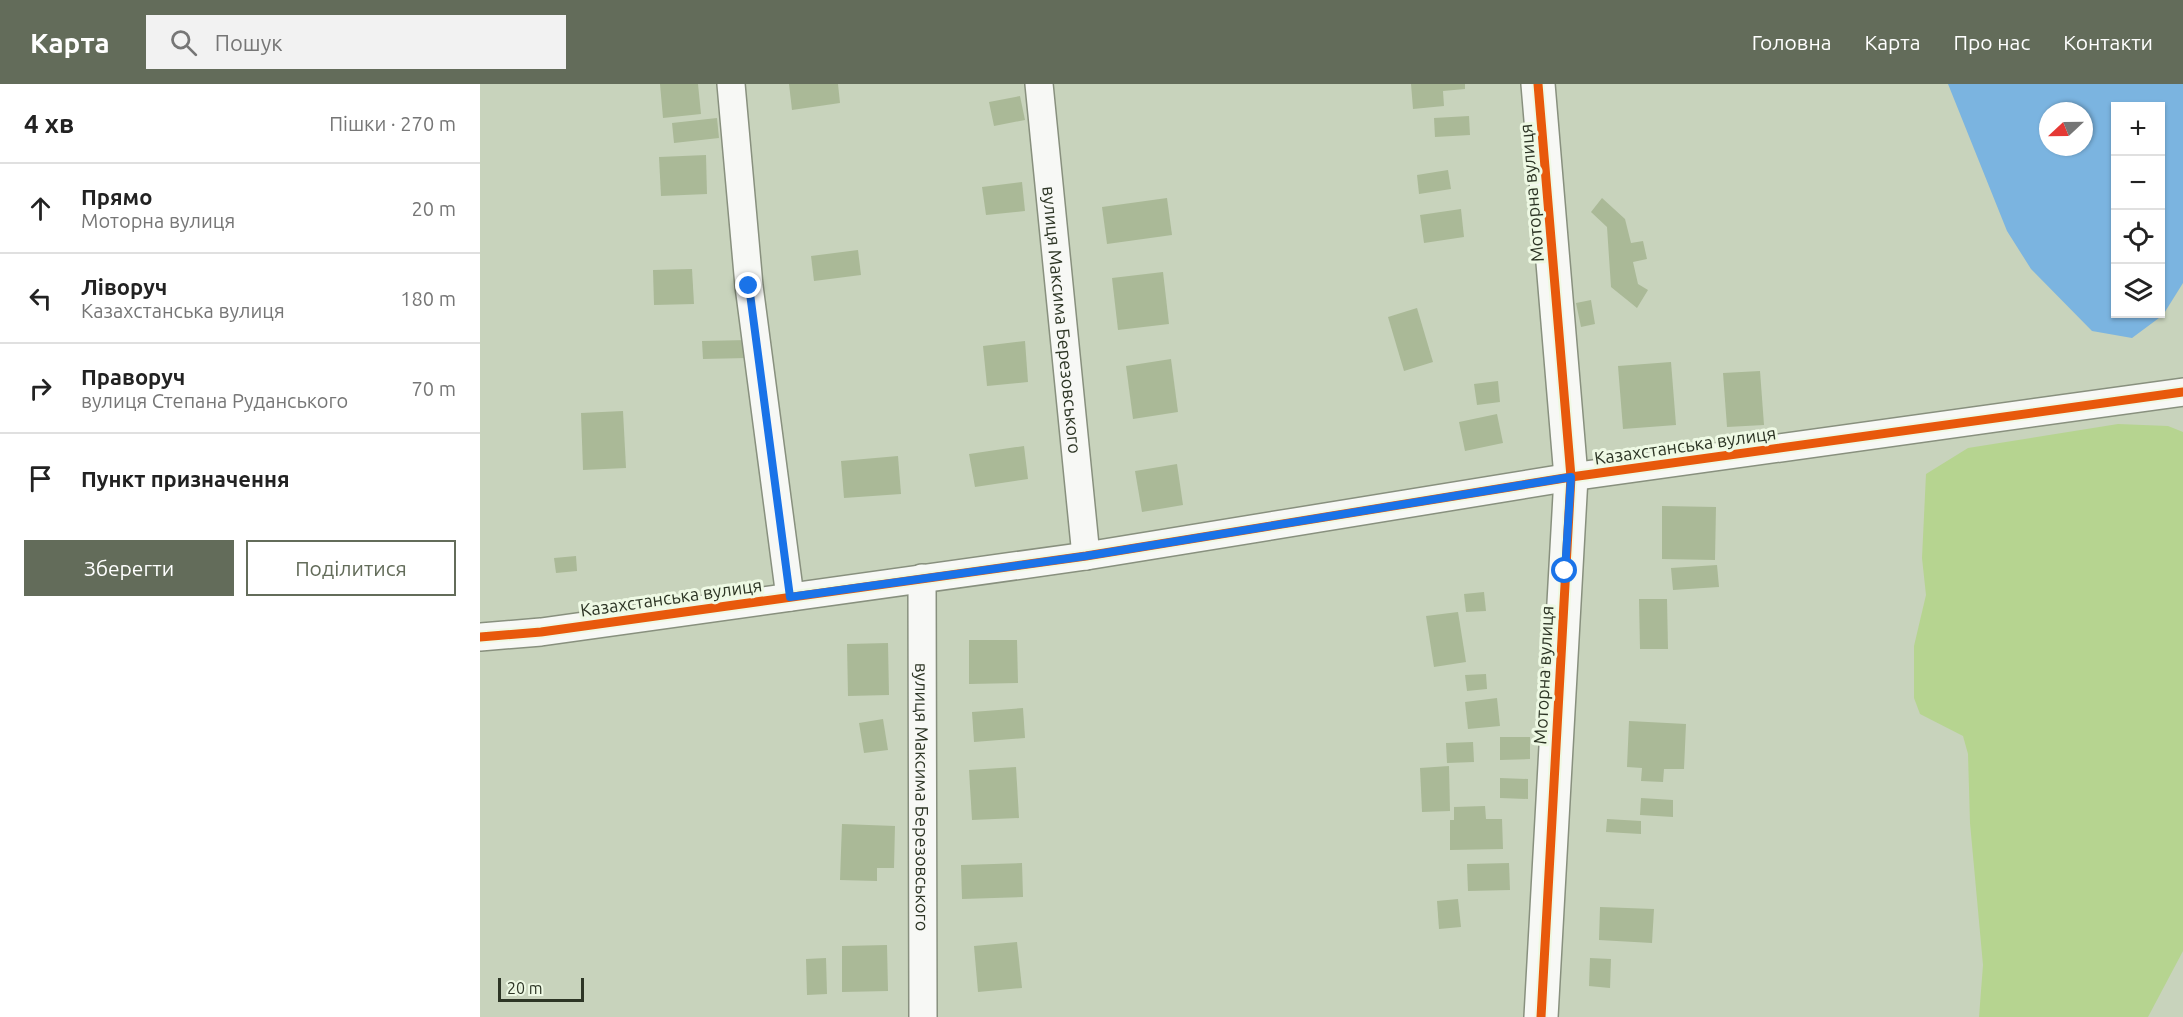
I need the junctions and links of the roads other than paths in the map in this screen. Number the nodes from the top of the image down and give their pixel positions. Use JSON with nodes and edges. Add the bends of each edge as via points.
{"nodes":[{"id":1,"x":731,"y":84,"type":"edge"},
{"id":2,"x":1039,"y":84,"type":"edge"},
{"id":3,"x":1539,"y":84,"type":"edge"},
{"id":4,"x":2183,"y":392,"type":"edge"},
{"id":5,"x":1571,"y":477,"type":"junction"},
{"id":6,"x":1086,"y":556,"type":"junction"},
{"id":7,"x":922,"y":578,"type":"junction"},
{"id":8,"x":790,"y":597,"type":"junction"},
{"id":9,"x":480,"y":637,"type":"edge"},
{"id":10,"x":923,"y":1017,"type":"edge"},
{"id":11,"x":1541,"y":1017,"type":"edge"}],
"edges":[{"from":1,"to":8,"type":"street","via":[[749,286]]},
{"from":2,"to":6,"type":"street","name":"вулиця Максима Березовського"},
{"from":3,"to":5,"type":"street","name":"Моторна вулиця"},
{"from":4,"to":5,"type":"street","name":"Казахстанська вулиця"},
{"from":5,"to":6,"type":"street","name":"Казахстанська вулиця"},
{"from":5,"to":11,"type":"street","name":"Моторна вулиця"},
{"from":6,"to":7,"type":"street","name":"Казахстанська вулиця"},
{"from":7,"to":8,"type":"street","name":"Казахстанська вулиця"},
{"from":7,"to":10,"type":"street","name":"вулиця Максима Березовського"},
{"from":8,"to":9,"type":"street","name":"Казахстанська вулиця"}]}
